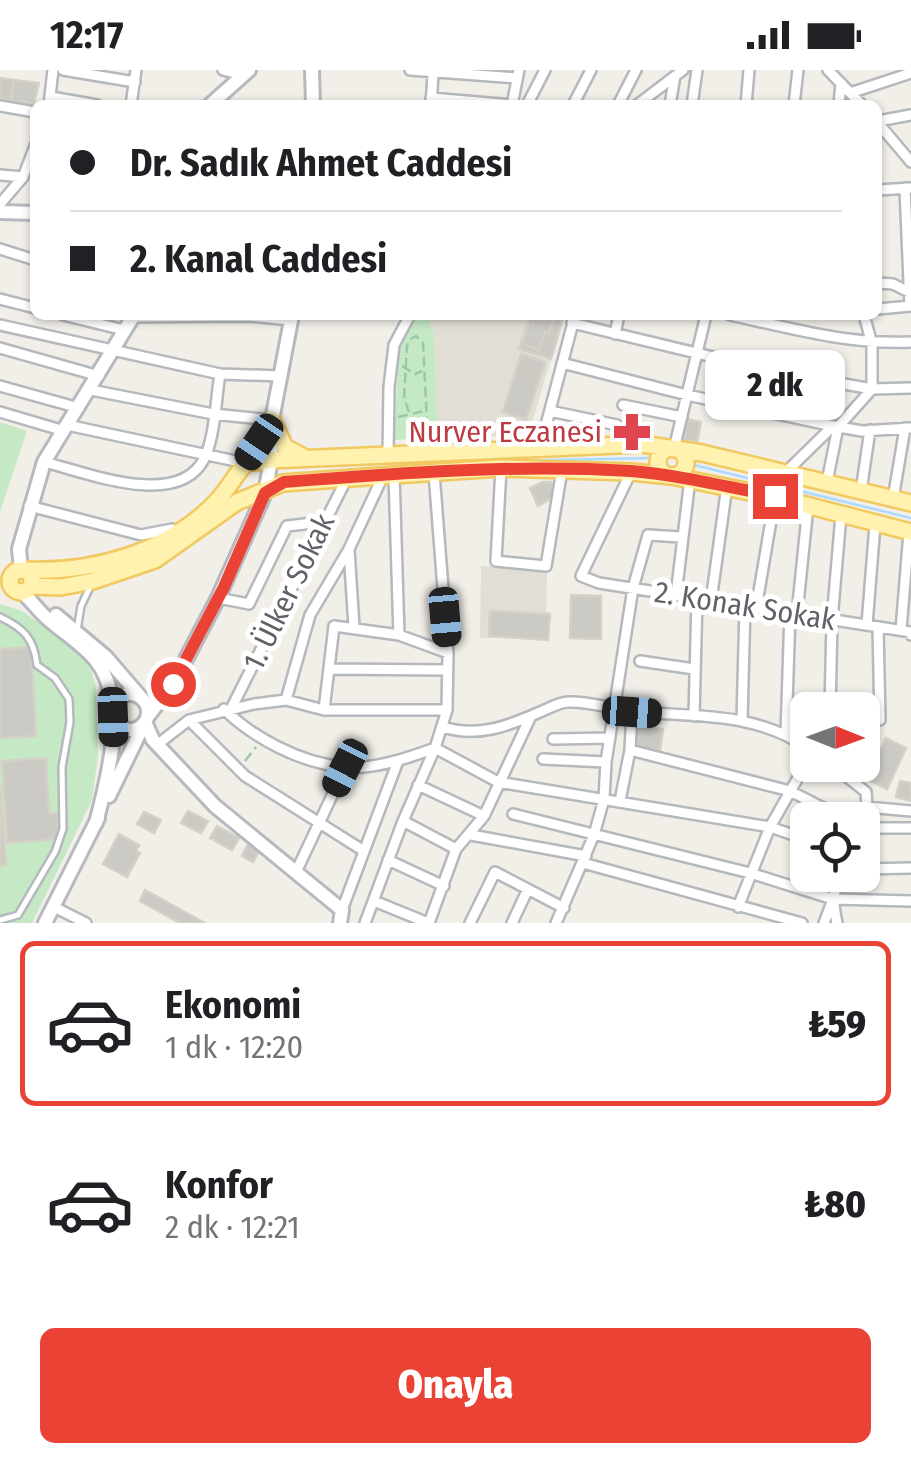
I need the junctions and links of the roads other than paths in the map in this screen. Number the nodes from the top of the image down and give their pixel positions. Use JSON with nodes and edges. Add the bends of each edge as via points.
{"nodes":[{"id":1,"x":53,"y":70,"type":"edge"},
{"id":2,"x":63,"y":70,"type":"edge"},
{"id":3,"x":136,"y":70,"type":"edge"},
{"id":4,"x":312,"y":70,"type":"edge"},
{"id":5,"x":410,"y":70,"type":"edge"},
{"id":6,"x":545,"y":70,"type":"edge"},
{"id":7,"x":591,"y":70,"type":"edge"},
{"id":8,"x":636,"y":70,"type":"edge"},
{"id":9,"x":697,"y":70,"type":"edge"},
{"id":10,"x":749,"y":70,"type":"edge"},
{"id":11,"x":798,"y":70,"type":"edge"},
{"id":12,"x":828,"y":70,"type":"edge"},
{"id":13,"x":234,"y":71,"type":"edge"},
{"id":14,"x":910,"y":72,"type":"edge"},
{"id":15,"x":679,"y":73,"type":"edge"},
{"id":16,"x":433,"y":74,"type":"junction"},
{"id":17,"x":518,"y":74,"type":"edge"},
{"id":18,"x":134,"y":82,"type":"junction"},
{"id":19,"x":841,"y":83,"type":"junction"},
{"id":20,"x":852,"y":92,"type":"junction"},
{"id":21,"x":50,"y":100,"type":"edge"},
{"id":22,"x":132,"y":100,"type":"edge"},
{"id":23,"x":214,"y":100,"type":"edge"},
{"id":24,"x":309,"y":100,"type":"edge"},
{"id":25,"x":431,"y":100,"type":"edge"},
{"id":26,"x":513,"y":100,"type":"edge"},
{"id":27,"x":530,"y":100,"type":"edge"},
{"id":28,"x":576,"y":100,"type":"edge"},
{"id":29,"x":621,"y":100,"type":"edge"},
{"id":30,"x":644,"y":100,"type":"edge"},
{"id":31,"x":671,"y":100,"type":"edge"},
{"id":32,"x":693,"y":100,"type":"edge"},
{"id":33,"x":746,"y":100,"type":"edge"},
{"id":34,"x":795,"y":100,"type":"edge"},
{"id":35,"x":839,"y":100,"type":"edge"},
{"id":36,"x":858,"y":100,"type":"edge"},
{"id":37,"x":0,"y":106,"type":"edge"},
{"id":38,"x":30,"y":111,"type":"edge"},
{"id":39,"x":911,"y":115,"type":"edge"},
{"id":40,"x":882,"y":121,"type":"edge"},
{"id":41,"x":882,"y":127,"type":"edge"},
{"id":42,"x":30,"y":160,"type":"edge"},
{"id":43,"x":911,"y":162,"type":"edge"},
{"id":44,"x":0,"y":175,"type":"edge"},
{"id":45,"x":24,"y":177,"type":"junction"},
{"id":46,"x":908,"y":188,"type":"edge"},
{"id":47,"x":882,"y":190,"type":"edge"},
{"id":48,"x":0,"y":208,"type":"edge"},
{"id":49,"x":30,"y":211,"type":"edge"},
{"id":50,"x":0,"y":249,"type":"edge"},
{"id":51,"x":30,"y":258,"type":"edge"},
{"id":52,"x":882,"y":284,"type":"edge"},
{"id":53,"x":909,"y":292,"type":"edge"},
{"id":54,"x":0,"y":299,"type":"edge"},
{"id":55,"x":910,"y":306,"type":"edge"},
{"id":56,"x":30,"y":307,"type":"edge"},
{"id":57,"x":882,"y":308,"type":"edge"},
{"id":58,"x":83,"y":320,"type":"edge"},
{"id":59,"x":131,"y":320,"type":"edge"},
{"id":60,"x":292,"y":320,"type":"edge"},
{"id":61,"x":407,"y":320,"type":"edge"},
{"id":62,"x":574,"y":320,"type":"edge"},
{"id":63,"x":577,"y":320,"type":"edge"},
{"id":64,"x":619,"y":320,"type":"edge"},
{"id":65,"x":705,"y":320,"type":"edge"},
{"id":66,"x":754,"y":320,"type":"edge"},
{"id":67,"x":865,"y":320,"type":"edge"},
{"id":68,"x":0,"y":325,"type":"edge"},
{"id":69,"x":124,"y":330,"type":"junction"},
{"id":70,"x":28,"y":332,"type":"junction"},
{"id":71,"x":615,"y":334,"type":"junction"},
{"id":72,"x":911,"y":342,"type":"edge"},
{"id":73,"x":872,"y":344,"type":"junction"},
{"id":74,"x":0,"y":348,"type":"edge"},
{"id":75,"x":112,"y":352,"type":"junction"},
{"id":76,"x":22,"y":354,"type":"junction"},
{"id":77,"x":697,"y":354,"type":"junction"},
{"id":78,"x":562,"y":363,"type":"junction"},
{"id":79,"x":220,"y":374,"type":"junction"},
{"id":80,"x":99,"y":376,"type":"junction"},
{"id":81,"x":282,"y":376,"type":"junction"},
{"id":82,"x":0,"y":386,"type":"edge"},
{"id":83,"x":911,"y":388,"type":"edge"},
{"id":84,"x":872,"y":389,"type":"junction"},
{"id":85,"x":90,"y":390,"type":"junction"},
{"id":86,"x":687,"y":395,"type":"junction"},
{"id":87,"x":623,"y":404,"type":"dead end"},
{"id":88,"x":79,"y":408,"type":"junction"},
{"id":89,"x":550,"y":411,"type":"junction"},
{"id":90,"x":0,"y":412,"type":"edge"},
{"id":91,"x":214,"y":414,"type":"junction"},
{"id":92,"x":682,"y":417,"type":"junction"},
{"id":93,"x":272,"y":420,"type":"junction"},
{"id":94,"x":604,"y":422,"type":"junction"},
{"id":95,"x":616,"y":425,"type":"dead end"},
{"id":96,"x":836,"y":426,"type":"junction"},
{"id":97,"x":64,"y":428,"type":"junction"},
{"id":98,"x":908,"y":428,"type":"edge"},
{"id":99,"x":870,"y":430,"type":"junction"},
{"id":100,"x":600,"y":446,"type":"junction"},
{"id":101,"x":540,"y":448,"type":"junction"},
{"id":102,"x":674,"y":449,"type":"junction"},
{"id":103,"x":207,"y":455,"type":"junction"},
{"id":104,"x":388,"y":455,"type":"junction"},
{"id":105,"x":316,"y":458,"type":"junction"},
{"id":106,"x":271,"y":460,"type":"junction"},
{"id":107,"x":44,"y":462,"type":"junction"},
{"id":108,"x":244,"y":463,"type":"junction"},
{"id":109,"x":501,"y":468,"type":"junction"},
{"id":110,"x":562,"y":470,"type":"junction"},
{"id":111,"x":434,"y":472,"type":"junction"},
{"id":112,"x":631,"y":472,"type":"junction"},
{"id":113,"x":786,"y":472,"type":"junction"},
{"id":114,"x":389,"y":476,"type":"junction"},
{"id":115,"x":671,"y":476,"type":"junction"},
{"id":116,"x":346,"y":478,"type":"junction"},
{"id":117,"x":690,"y":480,"type":"junction"},
{"id":118,"x":827,"y":482,"type":"junction"},
{"id":119,"x":727,"y":486,"type":"junction"},
{"id":120,"x":861,"y":490,"type":"junction"},
{"id":121,"x":260,"y":495,"type":"junction"},
{"id":122,"x":775,"y":496,"type":"junction"},
{"id":123,"x":893,"y":499,"type":"junction"},
{"id":124,"x":911,"y":503,"type":"edge"},
{"id":125,"x":29,"y":506,"type":"junction"},
{"id":126,"x":808,"y":506,"type":"junction"},
{"id":127,"x":841,"y":515,"type":"junction"},
{"id":128,"x":322,"y":522,"type":"junction"},
{"id":129,"x":874,"y":524,"type":"junction"},
{"id":130,"x":910,"y":532,"type":"edge"},
{"id":131,"x":681,"y":537,"type":"junction"},
{"id":132,"x":144,"y":542,"type":"junction"},
{"id":133,"x":349,"y":550,"type":"junction"},
{"id":134,"x":0,"y":568,"type":"edge"},
{"id":135,"x":23,"y":581,"type":"junction"},
{"id":136,"x":94,"y":581,"type":"junction"},
{"id":137,"x":0,"y":588,"type":"edge"},
{"id":138,"x":633,"y":588,"type":"junction"},
{"id":139,"x":676,"y":595,"type":"junction"},
{"id":140,"x":218,"y":598,"type":"junction"},
{"id":141,"x":697,"y":598,"type":"junction"},
{"id":142,"x":711,"y":601,"type":"junction"},
{"id":143,"x":744,"y":607,"type":"junction"},
{"id":144,"x":756,"y":608,"type":"junction"},
{"id":145,"x":794,"y":613,"type":"junction"},
{"id":146,"x":0,"y":616,"type":"edge"},
{"id":147,"x":832,"y":620,"type":"junction"},
{"id":148,"x":872,"y":626,"type":"junction"},
{"id":149,"x":354,"y":627,"type":"junction"},
{"id":150,"x":77,"y":630,"type":"junction"},
{"id":151,"x":908,"y":632,"type":"edge"},
{"id":152,"x":400,"y":635,"type":"junction"},
{"id":153,"x":448,"y":653,"type":"junction"},
{"id":154,"x":640,"y":661,"type":"dead end"},
{"id":155,"x":330,"y":669,"type":"junction"},
{"id":156,"x":694,"y":669,"type":"junction"},
{"id":157,"x":447,"y":670,"type":"junction"},
{"id":158,"x":830,"y":692,"type":"edge"},
{"id":159,"x":878,"y":692,"type":"edge"},
{"id":160,"x":143,"y":700,"type":"junction"},
{"id":161,"x":286,"y":700,"type":"junction"},
{"id":162,"x":228,"y":708,"type":"junction"},
{"id":163,"x":614,"y":708,"type":"junction"},
{"id":164,"x":324,"y":710,"type":"junction"},
{"id":165,"x":447,"y":710,"type":"junction"},
{"id":166,"x":632,"y":712,"type":"junction"},
{"id":167,"x":531,"y":716,"type":"junction"},
{"id":168,"x":694,"y":716,"type":"junction"},
{"id":169,"x":113,"y":717,"type":"junction"},
{"id":170,"x":147,"y":719,"type":"junction"},
{"id":171,"x":190,"y":720,"type":"junction"},
{"id":172,"x":742,"y":720,"type":"junction"},
{"id":173,"x":444,"y":727,"type":"junction"},
{"id":174,"x":786,"y":734,"type":"junction"},
{"id":175,"x":790,"y":737,"type":"edge"},
{"id":176,"x":610,"y":738,"type":"junction"},
{"id":177,"x":553,"y":739,"type":"dead end"},
{"id":178,"x":158,"y":744,"type":"junction"},
{"id":179,"x":436,"y":748,"type":"junction"},
{"id":180,"x":630,"y":750,"type":"junction"},
{"id":181,"x":543,"y":759,"type":"dead end"},
{"id":182,"x":398,"y":761,"type":"junction"},
{"id":183,"x":606,"y":762,"type":"junction"},
{"id":184,"x":345,"y":768,"type":"junction"},
{"id":185,"x":498,"y":782,"type":"junction"},
{"id":186,"x":795,"y":782,"type":"edge"},
{"id":187,"x":853,"y":782,"type":"edge"},
{"id":188,"x":418,"y":784,"type":"junction"},
{"id":189,"x":790,"y":791,"type":"junction"},
{"id":190,"x":604,"y":799,"type":"junction"},
{"id":191,"x":620,"y":801,"type":"junction"},
{"id":192,"x":812,"y":802,"type":"edge"},
{"id":193,"x":867,"y":802,"type":"edge"},
{"id":194,"x":880,"y":808,"type":"edge"},
{"id":195,"x":911,"y":812,"type":"edge"},
{"id":196,"x":513,"y":814,"type":"dead end"},
{"id":197,"x":484,"y":816,"type":"junction"},
{"id":198,"x":403,"y":822,"type":"junction"},
{"id":199,"x":96,"y":823,"type":"junction"},
{"id":200,"x":319,"y":824,"type":"junction"},
{"id":201,"x":770,"y":827,"type":"junction"},
{"id":202,"x":911,"y":828,"type":"edge"},
{"id":203,"x":880,"y":830,"type":"edge"},
{"id":204,"x":470,"y":834,"type":"junction"},
{"id":205,"x":790,"y":834,"type":"edge"},
{"id":206,"x":594,"y":835,"type":"junction"},
{"id":207,"x":456,"y":850,"type":"junction"},
{"id":208,"x":364,"y":851,"type":"junction"},
{"id":209,"x":388,"y":860,"type":"junction"},
{"id":210,"x":584,"y":860,"type":"junction"},
{"id":211,"x":911,"y":868,"type":"edge"},
{"id":212,"x":880,"y":869,"type":"edge"},
{"id":213,"x":296,"y":872,"type":"junction"},
{"id":214,"x":750,"y":873,"type":"junction"},
{"id":215,"x":444,"y":886,"type":"junction"},
{"id":216,"x":528,"y":889,"type":"junction"},
{"id":217,"x":835,"y":892,"type":"edge"},
{"id":218,"x":832,"y":900,"type":"junction"},
{"id":219,"x":374,"y":901,"type":"junction"},
{"id":220,"x":911,"y":901,"type":"edge"},
{"id":221,"x":54,"y":907,"type":"junction"},
{"id":222,"x":738,"y":907,"type":"junction"},
{"id":223,"x":564,"y":908,"type":"junction"},
{"id":224,"x":341,"y":916,"type":"edge"},
{"id":225,"x":0,"y":920,"type":"edge"},
{"id":226,"x":45,"y":923,"type":"edge"},
{"id":227,"x":86,"y":923,"type":"edge"},
{"id":228,"x":365,"y":923,"type":"edge"},
{"id":229,"x":429,"y":923,"type":"edge"},
{"id":230,"x":470,"y":923,"type":"edge"},
{"id":231,"x":512,"y":923,"type":"edge"},
{"id":232,"x":556,"y":923,"type":"edge"},
{"id":233,"x":802,"y":923,"type":"edge"},
{"id":234,"x":824,"y":923,"type":"edge"},
{"id":235,"x":837,"y":923,"type":"edge"}],
"edges":[{"from":1,"to":21,"type":"street"},
{"from":2,"to":18,"type":"street"},
{"from":3,"to":18,"type":"street"},
{"from":4,"to":24,"type":"main road"},
{"from":5,"to":16,"type":"street"},
{"from":6,"to":27,"type":"street"},
{"from":7,"to":28,"type":"street"},
{"from":8,"to":29,"type":"street"},
{"from":9,"to":32,"type":"street"},
{"from":10,"to":33,"type":"street"},
{"from":11,"to":34,"type":"street"},
{"from":12,"to":19,"type":"street"},
{"from":13,"to":23,"type":"main road"},
{"from":14,"to":20,"type":"street"},
{"from":15,"to":30,"type":"street"},
{"from":15,"to":31,"type":"street"},
{"from":16,"to":17,"type":"street"},
{"from":16,"to":25,"type":"street"},
{"from":17,"to":26,"type":"street"},
{"from":18,"to":22,"type":"street"},
{"from":19,"to":20,"type":"street"},
{"from":19,"to":35,"type":"street"},
{"from":20,"to":36,"type":"street"},
{"from":37,"to":38,"type":"street"},
{"from":39,"to":40,"type":"street"},
{"from":41,"to":43,"type":"street"},
{"from":42,"to":45,"type":"street"},
{"from":44,"to":45,"type":"street"},
{"from":45,"to":48,"type":"street"},
{"from":46,"to":47,"type":"street"},
{"from":46,"to":53,"type":"street"},
{"from":48,"to":49,"type":"main road"},
{"from":50,"to":51,"type":"street"},
{"from":52,"to":53,"type":"street"},
{"from":53,"to":55,"type":"street"},
{"from":54,"to":56,"type":"street"},
{"from":55,"to":57,"type":"street"},
{"from":58,"to":69,"type":"street"},
{"from":59,"to":69,"type":"main road"},
{"from":60,"to":81,"type":"main road"},
{"from":61,"to":104,"type":"street","via":[[394,345]]},
{"from":62,"to":78,"type":"street"},
{"from":63,"to":71,"type":"street"},
{"from":64,"to":71,"type":"street"},
{"from":65,"to":77,"type":"street"},
{"from":66,"to":73,"type":"street"},
{"from":67,"to":73,"type":"street"},
{"from":68,"to":70,"type":"street"},
{"from":69,"to":75,"type":"main road"},
{"from":70,"to":75,"type":"street"},
{"from":70,"to":76,"type":"street"},
{"from":71,"to":77,"type":"street"},
{"from":72,"to":73,"type":"street"},
{"from":73,"to":84,"type":"street"},
{"from":74,"to":76,"type":"street"},
{"from":75,"to":79,"type":"street"},
{"from":75,"to":80,"type":"main road"},
{"from":76,"to":80,"type":"street"},
{"from":77,"to":84,"type":"street"},
{"from":77,"to":86,"type":"street"},
{"from":78,"to":86,"type":"street"},
{"from":78,"to":89,"type":"street"},
{"from":79,"to":81,"type":"street"},
{"from":79,"to":91,"type":"street"},
{"from":80,"to":85,"type":"main road"},
{"from":81,"to":93,"type":"main road"},
{"from":82,"to":88,"type":"street"},
{"from":83,"to":84,"type":"street"},
{"from":84,"to":96,"type":"street"},
{"from":85,"to":88,"type":"main road"},
{"from":85,"to":91,"type":"street"},
{"from":86,"to":92,"type":"street"},
{"from":86,"to":96,"type":"street"},
{"from":87,"to":92,"type":"street"},
{"from":88,"to":97,"type":"main road"},
{"from":89,"to":94,"type":"street"},
{"from":89,"to":101,"type":"street"},
{"from":90,"to":97,"type":"street"},
{"from":91,"to":93,"type":"street"},
{"from":91,"to":103,"type":"street"},
{"from":92,"to":102,"type":"street"},
{"from":93,"to":105,"type":"main road","via":[[285,447]]},
{"from":93,"to":106,"type":"main road"},
{"from":93,"to":108,"type":"main road"},
{"from":94,"to":95,"type":"street"},
{"from":94,"to":100,"type":"street"},
{"from":96,"to":99,"type":"street"},
{"from":96,"to":113,"type":"street"},
{"from":96,"to":118,"type":"street"},
{"from":97,"to":103,"type":"street"},
{"from":97,"to":107,"type":"main road"},
{"from":98,"to":99,"type":"street"},
{"from":98,"to":123,"type":"street"},
{"from":99,"to":120,"type":"street"},
{"from":100,"to":101,"type":"main road"},
{"from":100,"to":102,"type":"main road"},
{"from":101,"to":104,"type":"main road"},
{"from":102,"to":113,"type":"main road"},
{"from":102,"to":115,"type":"main road","via":[[658,460]]},
{"from":103,"to":107,"type":"street","via":[[192,472],[148,488]]},
{"from":103,"to":108,"type":"street"},
{"from":104,"to":105,"type":"main road"},
{"from":105,"to":106,"type":"main road"},
{"from":106,"to":108,"type":"main road"},
{"from":106,"to":121,"type":"main road"},
{"from":107,"to":125,"type":"main road"},
{"from":108,"to":121,"type":"main road","via":[[237,480],[246,494]]},
{"from":108,"to":132,"type":"main road","via":[[217,501],[183,530]]},
{"from":109,"to":110,"type":"main road"},
{"from":109,"to":110,"type":"street","via":[[496,561],[546,566]]},
{"from":109,"to":111,"type":"main road"},
{"from":110,"to":112,"type":"main road"},
{"from":111,"to":114,"type":"main road"},
{"from":111,"to":153,"type":"street"},
{"from":112,"to":115,"type":"main road"},
{"from":112,"to":138,"type":"street","name":"2. Konak Sokak","via":[[581,576]]},
{"from":113,"to":118,"type":"main road"},
{"from":114,"to":116,"type":"main road"},
{"from":114,"to":133,"type":"street"},
{"from":114,"to":152,"type":"street"},
{"from":115,"to":117,"type":"main road"},
{"from":116,"to":121,"type":"main road","via":[[284,482]]},
{"from":116,"to":128,"type":"street","name":"1. Ülker Sokak"},
{"from":117,"to":119,"type":"main road"},
{"from":117,"to":131,"type":"street"},
{"from":118,"to":120,"type":"main road"},
{"from":119,"to":122,"type":"main road"},
{"from":119,"to":142,"type":"street"},
{"from":120,"to":123,"type":"main road"},
{"from":121,"to":136,"type":"main road","via":[[221,512],[171,551]]},
{"from":121,"to":140,"type":"main road"},
{"from":122,"to":126,"type":"main road"},
{"from":122,"to":144,"type":"street"},
{"from":123,"to":124,"type":"main road"},
{"from":125,"to":132,"type":"street"},
{"from":125,"to":135,"type":"main road","via":[[19,549]]},
{"from":126,"to":127,"type":"main road"},
{"from":126,"to":145,"type":"street"},
{"from":127,"to":129,"type":"main road"},
{"from":127,"to":147,"type":"street"},
{"from":128,"to":140,"type":"street","via":[[286,526],[249,604]]},
{"from":128,"to":162,"type":"street","name":"1. Ülker Sokak"},
{"from":129,"to":130,"type":"main road"},
{"from":129,"to":148,"type":"street"},
{"from":130,"to":151,"type":"street"},
{"from":131,"to":138,"type":"street","via":[[648,534]]},
{"from":131,"to":139,"type":"street"},
{"from":132,"to":135,"type":"main road"},
{"from":133,"to":149,"type":"street"},
{"from":133,"to":161,"type":"street","via":[[310,615]]},
{"from":134,"to":135,"type":"main road"},
{"from":135,"to":136,"type":"main road","via":[[61,587]]},
{"from":135,"to":137,"type":"main road"},
{"from":135,"to":150,"type":"main road"},
{"from":135,"to":169,"type":"main road","via":[[98,663]]},
{"from":136,"to":150,"type":"lane"},
{"from":138,"to":139,"type":"street","name":"2. Konak Sokak"},
{"from":138,"to":163,"type":"street"},
{"from":139,"to":141,"type":"street","name":"2. Konak Sokak"},
{"from":140,"to":170,"type":"main road"},
{"from":141,"to":142,"type":"street","name":"2. Konak Sokak"},
{"from":141,"to":156,"type":"street"},
{"from":142,"to":143,"type":"street","name":"2. Konak Sokak"},
{"from":143,"to":144,"type":"street","name":"2. Konak Sokak"},
{"from":143,"to":172,"type":"street"},
{"from":144,"to":145,"type":"street","name":"2. Konak Sokak"},
{"from":145,"to":147,"type":"street","name":"2. Konak Sokak"},
{"from":145,"to":174,"type":"street"},
{"from":146,"to":225,"type":"lane","via":[[27,634],[37,665],[64,688],[70,710],[62,837],[18,915]]},
{"from":147,"to":148,"type":"street","name":"2. Konak Sokak"},
{"from":147,"to":158,"type":"street"},
{"from":148,"to":151,"type":"street","name":"2. Konak Sokak"},
{"from":148,"to":159,"type":"street"},
{"from":149,"to":152,"type":"street"},
{"from":149,"to":155,"type":"street","via":[[334,626]]},
{"from":150,"to":160,"type":"main road"},
{"from":152,"to":153,"type":"street"},
{"from":153,"to":157,"type":"street"},
{"from":154,"to":156,"type":"street"},
{"from":155,"to":157,"type":"street"},
{"from":155,"to":164,"type":"street"},
{"from":156,"to":168,"type":"street"},
{"from":157,"to":165,"type":"street"},
{"from":160,"to":169,"type":"main road","via":[[122,696]]},
{"from":160,"to":170,"type":"main road"},
{"from":161,"to":162,"type":"street"},
{"from":161,"to":164,"type":"street"},
{"from":162,"to":171,"type":"street"},
{"from":162,"to":184,"type":"street","via":[[241,726],[263,738]]},
{"from":163,"to":166,"type":"street"},
{"from":163,"to":167,"type":"street","via":[[564,702]]},
{"from":163,"to":176,"type":"street"},
{"from":164,"to":165,"type":"street"},
{"from":165,"to":173,"type":"street"},
{"from":166,"to":168,"type":"street"},
{"from":166,"to":180,"type":"street"},
{"from":167,"to":173,"type":"street","via":[[482,732]]},
{"from":167,"to":185,"type":"street"},
{"from":168,"to":172,"type":"street"},
{"from":169,"to":170,"type":"main road","via":[[125,729]]},
{"from":169,"to":199,"type":"main road"},
{"from":170,"to":178,"type":"main road"},
{"from":170,"to":199,"type":"main road"},
{"from":171,"to":178,"type":"street"},
{"from":171,"to":200,"type":"street","via":[[238,769]]},
{"from":172,"to":174,"type":"street"},
{"from":173,"to":179,"type":"street"},
{"from":174,"to":175,"type":"street"},
{"from":176,"to":177,"type":"street"},
{"from":176,"to":183,"type":"street"},
{"from":178,"to":213,"type":"main road","via":[[216,806]]},
{"from":179,"to":182,"type":"street"},
{"from":179,"to":185,"type":"street"},
{"from":179,"to":188,"type":"street"},
{"from":180,"to":189,"type":"street"},
{"from":180,"to":191,"type":"street"},
{"from":181,"to":183,"type":"street"},
{"from":182,"to":184,"type":"street"},
{"from":182,"to":208,"type":"street"},
{"from":183,"to":190,"type":"street"},
{"from":184,"to":200,"type":"street"},
{"from":185,"to":190,"type":"street"},
{"from":185,"to":197,"type":"street"},
{"from":186,"to":189,"type":"street"},
{"from":187,"to":193,"type":"street"},
{"from":188,"to":197,"type":"street"},
{"from":188,"to":198,"type":"street"},
{"from":189,"to":192,"type":"street"},
{"from":189,"to":201,"type":"street"},
{"from":190,"to":191,"type":"street"},
{"from":190,"to":206,"type":"street"},
{"from":191,"to":201,"type":"street"},
{"from":194,"to":195,"type":"street"},
{"from":196,"to":206,"type":"street"},
{"from":197,"to":204,"type":"street"},
{"from":198,"to":207,"type":"street"},
{"from":198,"to":209,"type":"street"},
{"from":199,"to":221,"type":"main road"},
{"from":200,"to":208,"type":"street"},
{"from":200,"to":213,"type":"street"},
{"from":201,"to":205,"type":"street"},
{"from":201,"to":214,"type":"street"},
{"from":202,"to":203,"type":"street"},
{"from":204,"to":207,"type":"street"},
{"from":204,"to":210,"type":"street"},
{"from":206,"to":210,"type":"street"},
{"from":206,"to":214,"type":"street"},
{"from":207,"to":215,"type":"street"},
{"from":208,"to":224,"type":"street"},
{"from":209,"to":215,"type":"street"},
{"from":209,"to":219,"type":"street"},
{"from":210,"to":222,"type":"street"},
{"from":210,"to":223,"type":"street"},
{"from":211,"to":212,"type":"street"},
{"from":213,"to":224,"type":"main road"},
{"from":214,"to":218,"type":"street"},
{"from":214,"to":222,"type":"street"},
{"from":215,"to":229,"type":"street"},
{"from":216,"to":223,"type":"street"},
{"from":216,"to":230,"type":"street","via":[[496,872]]},
{"from":216,"to":231,"type":"street"},
{"from":217,"to":218,"type":"street"},
{"from":218,"to":220,"type":"street"},
{"from":218,"to":234,"type":"street"},
{"from":218,"to":235,"type":"street"},
{"from":219,"to":228,"type":"street"},
{"from":219,"to":229,"type":"street"},
{"from":221,"to":226,"type":"main road"},
{"from":221,"to":227,"type":"street"},
{"from":222,"to":233,"type":"street"},
{"from":223,"to":232,"type":"street"}]}
